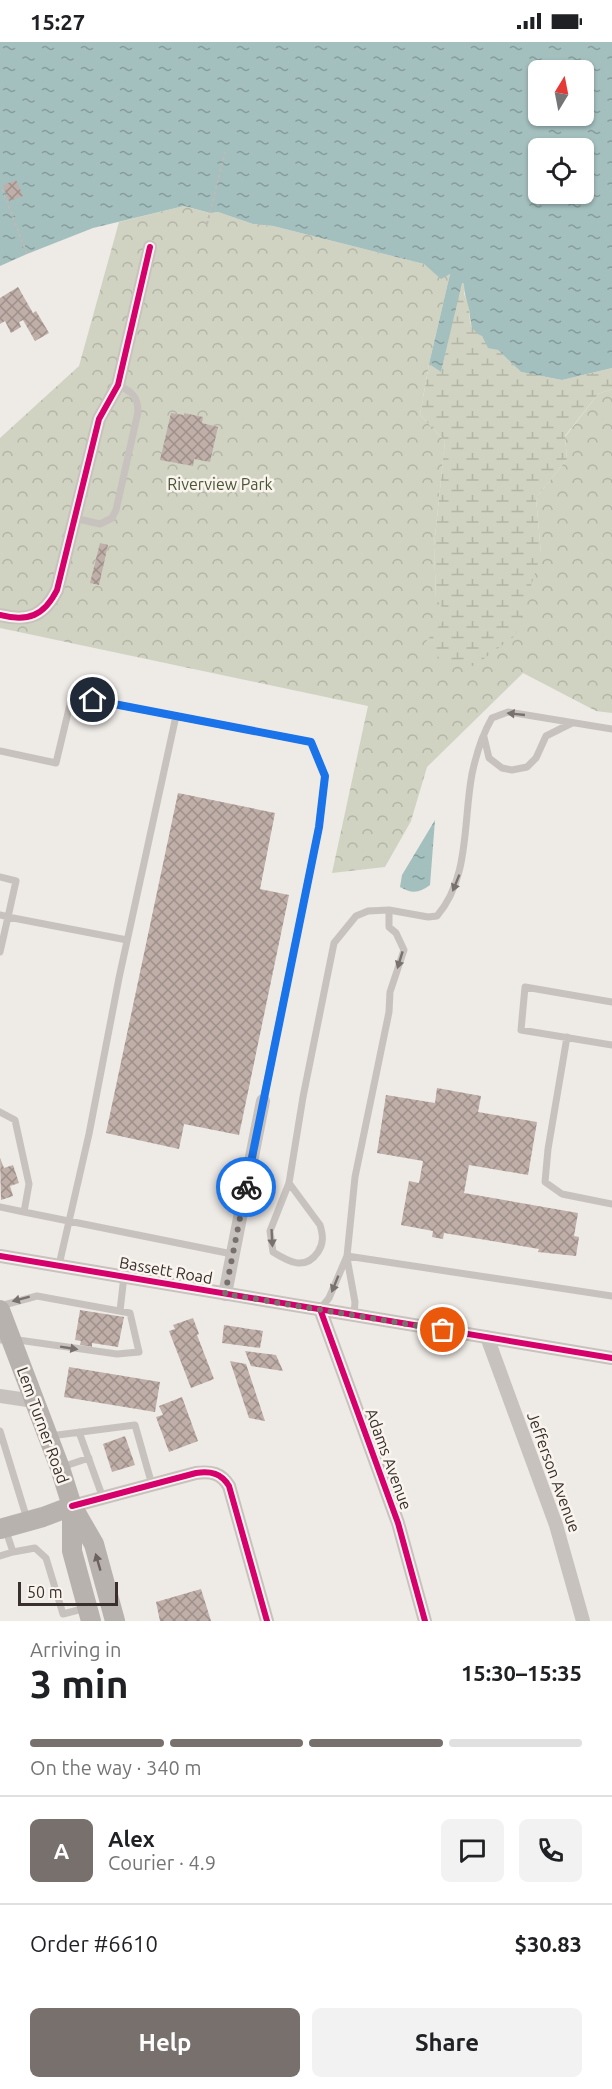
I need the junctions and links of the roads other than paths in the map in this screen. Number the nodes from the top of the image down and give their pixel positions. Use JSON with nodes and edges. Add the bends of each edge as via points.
{"nodes":[{"id":1,"x":150,"y":247,"type":"dead end"},
{"id":2,"x":118,"y":386,"type":"junction"},
{"id":3,"x":74,"y":518,"type":"junction"},
{"id":4,"x":0,"y":615,"type":"edge"},
{"id":5,"x":176,"y":716,"type":"junction"},
{"id":6,"x":574,"y":723,"type":"junction"},
{"id":7,"x":612,"y":729,"type":"edge"},
{"id":8,"x":483,"y":734,"type":"junction"},
{"id":9,"x":0,"y":751,"type":"edge"},
{"id":10,"x":0,"y":877,"type":"edge"},
{"id":11,"x":389,"y":910,"type":"junction"},
{"id":12,"x":4,"y":916,"type":"edge"},
{"id":13,"x":127,"y":940,"type":"junction"},
{"id":14,"x":0,"y":952,"type":"edge"},
{"id":15,"x":612,"y":1002,"type":"edge"},
{"id":16,"x":567,"y":1037,"type":"junction"},
{"id":17,"x":612,"y":1045,"type":"edge"},
{"id":18,"x":263,"y":1101,"type":"joint"},
{"id":19,"x":0,"y":1112,"type":"edge"},
{"id":20,"x":289,"y":1183,"type":"junction"},
{"id":21,"x":612,"y":1204,"type":"edge"},
{"id":22,"x":0,"y":1207,"type":"edge"},
{"id":23,"x":24,"y":1212,"type":"junction"},
{"id":24,"x":69,"y":1220,"type":"junction"},
{"id":25,"x":232,"y":1254,"type":"junction"},
{"id":26,"x":0,"y":1256,"type":"edge"},
{"id":27,"x":347,"y":1256,"type":"junction"},
{"id":28,"x":59,"y":1265,"type":"junction"},
{"id":29,"x":124,"y":1276,"type":"junction"},
{"id":30,"x":225,"y":1294,"type":"junction"},
{"id":31,"x":612,"y":1296,"type":"edge"},
{"id":32,"x":0,"y":1308,"type":"edge"},
{"id":33,"x":320,"y":1309,"type":"junction"},
{"id":34,"x":120,"y":1311,"type":"junction"},
{"id":35,"x":354,"y":1315,"type":"junction"},
{"id":36,"x":487,"y":1337,"type":"junction"},
{"id":37,"x":5,"y":1339,"type":"edge"},
{"id":38,"x":612,"y":1358,"type":"edge"},
{"id":39,"x":0,"y":1396,"type":"edge"},
{"id":40,"x":34,"y":1401,"type":"junction"},
{"id":41,"x":0,"y":1431,"type":"edge"},
{"id":42,"x":80,"y":1432,"type":"junction"},
{"id":43,"x":48,"y":1436,"type":"junction"},
{"id":44,"x":89,"y":1458,"type":"junction"},
{"id":45,"x":60,"y":1468,"type":"junction"},
{"id":46,"x":152,"y":1485,"type":"junction"},
{"id":47,"x":103,"y":1498,"type":"junction"},
{"id":48,"x":72,"y":1506,"type":"junction"},
{"id":49,"x":28,"y":1521,"type":"junction"},
{"id":50,"x":3,"y":1528,"type":"edge"},
{"id":51,"x":13,"y":1552,"type":"junction"},
{"id":52,"x":0,"y":1556,"type":"edge"},
{"id":53,"x":89,"y":1614,"type":"edge"},
{"id":54,"x":115,"y":1621,"type":"edge"},
{"id":55,"x":267,"y":1621,"type":"edge"},
{"id":56,"x":425,"y":1621,"type":"edge"},
{"id":57,"x":583,"y":1621,"type":"edge"}],
"edges":[{"from":1,"to":2,"type":"street"},
{"from":2,"to":3,"type":"street","via":[[99,419]]},
{"from":2,"to":3,"type":"lane","via":[[132,391],[138,400],[138,412],[116,510],[112,518],[100,524]]},
{"from":3,"to":4,"type":"street","via":[[57,590],[49,606],[33,615]]},
{"from":5,"to":9,"type":"lane","via":[[72,696],[56,763]]},
{"from":5,"to":13,"type":"lane"},
{"from":5,"to":18,"type":"lane","via":[[311,742],[325,776],[319,827]]},
{"from":6,"to":7,"type":"lane"},
{"from":6,"to":8,"type":"lane","one_way":true,"via":[[508,712],[492,718]]},
{"from":6,"to":8,"type":"lane","via":[[546,736],[536,759],[527,767],[512,770],[489,758]]},
{"from":8,"to":11,"type":"lane","one_way":true,"via":[[472,774],[459,876],[444,908],[437,916],[428,917]]},
{"from":10,"to":12,"type":"lane","via":[[16,881]]},
{"from":11,"to":20,"type":"lane","via":[[356,916],[334,943]]},
{"from":11,"to":27,"type":"lane","one_way":true,"via":[[389,927],[404,950],[390,992],[355,1177]]},
{"from":12,"to":13,"type":"lane"},
{"from":12,"to":14,"type":"lane"},
{"from":13,"to":24,"type":"lane"},
{"from":15,"to":16,"type":"lane","via":[[525,987],[521,1030]]},
{"from":16,"to":17,"type":"lane"},
{"from":16,"to":21,"type":"lane","via":[[545,1182],[562,1194]]},
{"from":18,"to":25,"type":"street"},
{"from":19,"to":23,"type":"lane","via":[[15,1120],[29,1184]]},
{"from":20,"to":20,"type":"lane","one_way":true,"via":[[270,1231],[273,1252],[288,1261],[303,1263],[313,1260],[322,1246],[322,1232]]},
{"from":22,"to":23,"type":"lane"},
{"from":23,"to":24,"type":"lane"},
{"from":24,"to":25,"type":"lane"},
{"from":24,"to":28,"type":"lane"},
{"from":25,"to":30,"type":"street"},
{"from":26,"to":28,"type":"street","name":"Bassett Road"},
{"from":27,"to":31,"type":"lane"},
{"from":27,"to":33,"type":"lane","one_way":true,"via":[[329,1298]]},
{"from":27,"to":35,"type":"lane"},
{"from":28,"to":29,"type":"street","name":"Bassett Road"},
{"from":29,"to":30,"type":"street","name":"Bassett Road"},
{"from":29,"to":34,"type":"lane"},
{"from":30,"to":33,"type":"street","name":"Bassett Road"},
{"from":34,"to":32,"type":"lane","one_way":true,"via":[[37,1296]]},
{"from":32,"to":37,"type":"main road","name":"Lem Turner Road"},
{"from":33,"to":35,"type":"street","name":"Bassett Road"},
{"from":33,"to":56,"type":"street","name":"Adams Avenue","via":[[398,1523]]},
{"from":37,"to":34,"type":"lane","one_way":true,"via":[[117,1354],[139,1352],[130,1313]]},
{"from":35,"to":36,"type":"street","name":"Bassett Road"},
{"from":36,"to":38,"type":"street","name":"Bassett Road"},
{"from":36,"to":57,"type":"street","name":"Jefferson Avenue","via":[[556,1525]]},
{"from":37,"to":40,"type":"main road","name":"Lem Turner Road"},
{"from":39,"to":40,"type":"street"},
{"from":40,"to":43,"type":"main road","name":"Lem Turner Road"},
{"from":41,"to":49,"type":"lane"},
{"from":42,"to":43,"type":"lane"},
{"from":42,"to":44,"type":"lane"},
{"from":42,"to":46,"type":"lane","via":[[135,1425]]},
{"from":43,"to":45,"type":"main road","name":"Lem Turner Road"},
{"from":44,"to":45,"type":"lane"},
{"from":44,"to":47,"type":"lane"},
{"from":45,"to":48,"type":"main road","name":"Lem Turner Road"},
{"from":46,"to":47,"type":"street"},
{"from":46,"to":55,"type":"street","via":[[207,1472],[224,1479]]},
{"from":47,"to":48,"type":"street"},
{"from":48,"to":49,"type":"main road"},
{"from":48,"to":53,"type":"main road","name":"Lem Turner Road","via":[[72,1551]]},
{"from":54,"to":48,"type":"main road","name":"Lem Turner Road","one_way":true,"via":[[94,1544]]},
{"from":49,"to":50,"type":"main road"},
{"from":50,"to":51,"type":"lane"},
{"from":51,"to":52,"type":"lane"},
{"from":51,"to":53,"type":"lane","via":[[35,1548],[46,1558],[63,1614]]}]}
